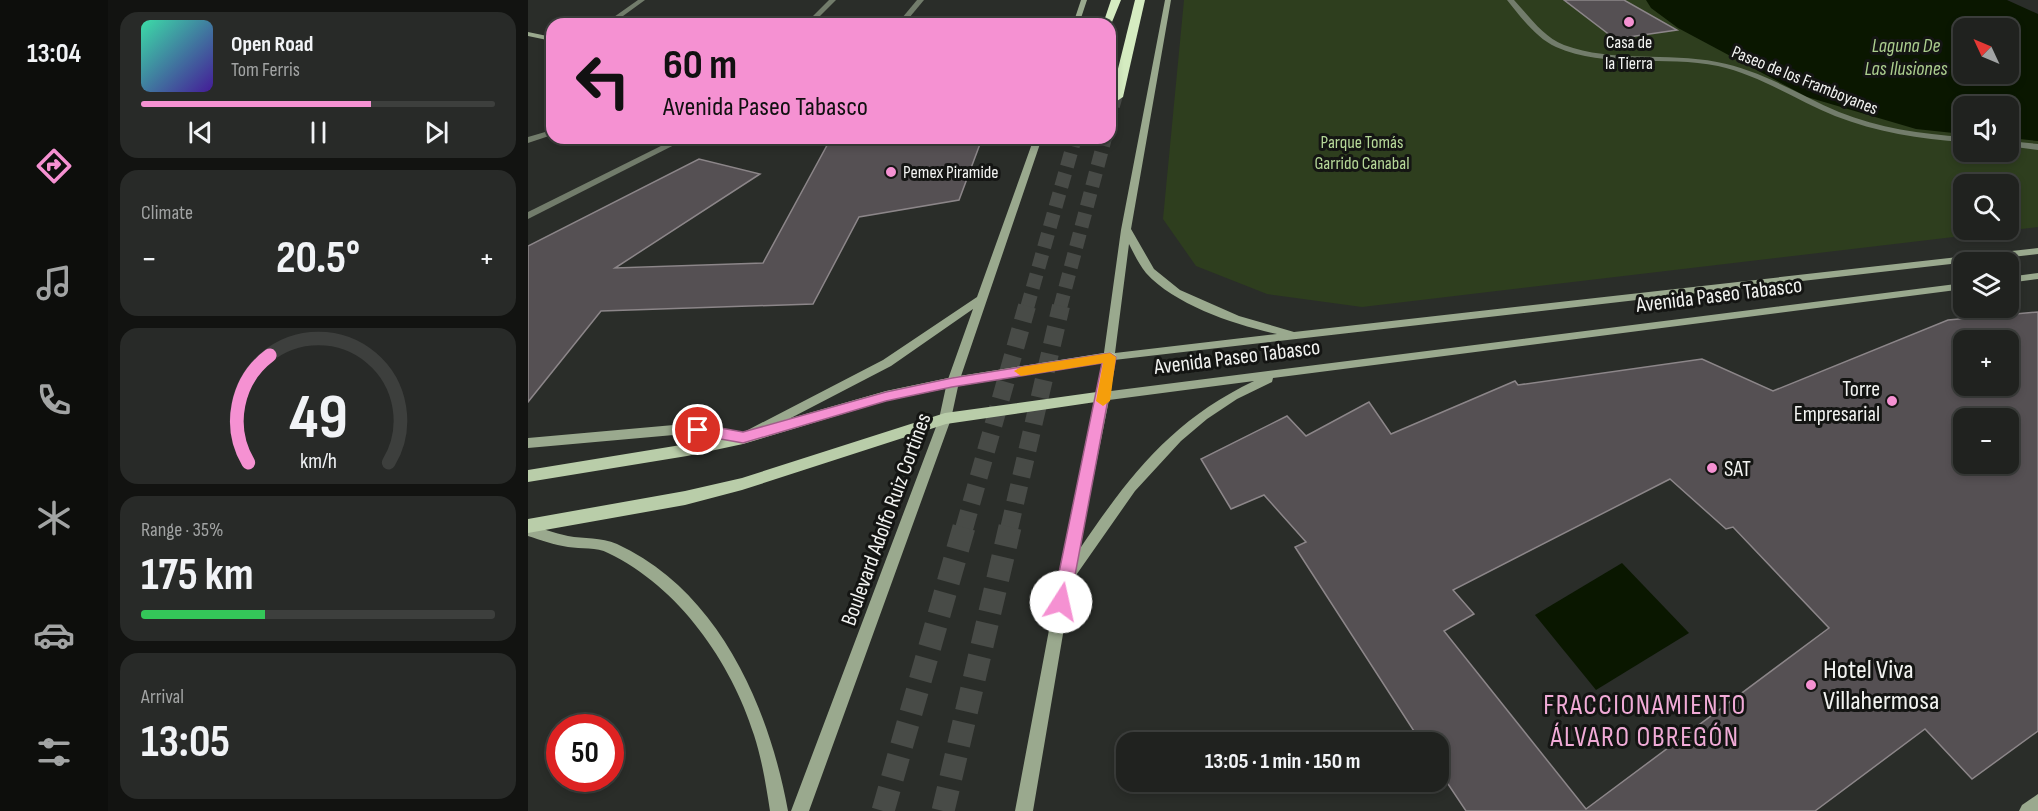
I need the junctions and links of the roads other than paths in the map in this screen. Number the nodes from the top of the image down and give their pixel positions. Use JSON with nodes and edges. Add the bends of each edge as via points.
{"nodes":[{"id":1,"x":642,"y":0,"type":"edge"},
{"id":2,"x":833,"y":0,"type":"edge"},
{"id":3,"x":921,"y":0,"type":"edge"},
{"id":4,"x":1084,"y":0,"type":"edge"},
{"id":5,"x":1116,"y":0,"type":"edge"},
{"id":6,"x":1140,"y":0,"type":"edge"},
{"id":7,"x":1168,"y":0,"type":"edge"},
{"id":8,"x":1510,"y":0,"type":"edge"},
{"id":9,"x":616,"y":18,"type":"edge"},
{"id":10,"x":814,"y":18,"type":"edge"},
{"id":11,"x":905,"y":18,"type":"edge"},
{"id":12,"x":1078,"y":18,"type":"edge"},
{"id":13,"x":1110,"y":18,"type":"edge"},
{"id":14,"x":528,"y":34,"type":"edge"},
{"id":15,"x":546,"y":38,"type":"edge"},
{"id":16,"x":1117,"y":97,"type":"tunnel mouth"},
{"id":17,"x":546,"y":134,"type":"edge"},
{"id":18,"x":1953,"y":139,"type":"edge"},
{"id":19,"x":528,"y":140,"type":"edge"},
{"id":20,"x":672,"y":144,"type":"edge"},
{"id":21,"x":1036,"y":144,"type":"edge"},
{"id":22,"x":2019,"y":144,"type":"edge"},
{"id":23,"x":2038,"y":147,"type":"edge"},
{"id":24,"x":528,"y":216,"type":"edge"},
{"id":25,"x":1126,"y":230,"type":"junction"},
{"id":26,"x":2038,"y":251,"type":"edge"},
{"id":27,"x":2038,"y":276,"type":"edge"},
{"id":28,"x":2019,"y":279,"type":"edge"},
{"id":29,"x":1953,"y":287,"type":"edge"},
{"id":30,"x":980,"y":299,"type":"junction"},
{"id":31,"x":1305,"y":336,"type":"junction"},
{"id":32,"x":1110,"y":357,"type":"junction"},
{"id":33,"x":1281,"y":373,"type":"junction"},
{"id":34,"x":952,"y":382,"type":"junction"},
{"id":35,"x":1104,"y":396,"type":"junction"},
{"id":36,"x":945,"y":419,"type":"junction"},
{"id":37,"x":743,"y":438,"type":"junction"},
{"id":38,"x":528,"y":443,"type":"edge"},
{"id":39,"x":528,"y":476,"type":"edge"},
{"id":40,"x":528,"y":528,"type":"edge"},
{"id":41,"x":1065,"y":582,"type":"junction"},
{"id":42,"x":2038,"y":804,"type":"edge"},
{"id":43,"x":779,"y":811,"type":"edge"},
{"id":44,"x":800,"y":811,"type":"edge"},
{"id":45,"x":1024,"y":811,"type":"edge"},
{"id":46,"x":2028,"y":811,"type":"edge"}],
"edges":[{"from":1,"to":9,"type":"street"},
{"from":2,"to":10,"type":"street"},
{"from":3,"to":11,"type":"street"},
{"from":4,"to":12,"type":"main road"},
{"from":5,"to":13,"type":"highway"},
{"from":6,"to":16,"type":"highway"},
{"from":7,"to":25,"type":"main road"},
{"from":8,"to":18,"type":"street","name":"Paseo de los Framboyanes","via":[[1549,40],[1571,50],[1609,57],[1717,63],[1757,75],[1823,108],[1872,126]]},
{"from":14,"to":15,"type":"main road"},
{"from":17,"to":19,"type":"street"},
{"from":20,"to":24,"type":"street"},
{"from":21,"to":30,"type":"main road","name":"Boulevard Adolfo Ruiz Cortines"},
{"from":22,"to":23,"type":"street"},
{"from":25,"to":31,"type":"main road","via":[[1150,271],[1164,284],[1256,325]]},
{"from":25,"to":32,"type":"main road"},
{"from":26,"to":31,"type":"main road","name":"Avenida Paseo Tabasco"},
{"from":27,"to":28,"type":"main road"},
{"from":29,"to":33,"type":"main road","name":"Avenida Paseo Tabasco"},
{"from":30,"to":34,"type":"main road","name":"Boulevard Adolfo Ruiz Cortines"},
{"from":30,"to":37,"type":"main road","via":[[887,363]]},
{"from":31,"to":32,"type":"main road","name":"Avenida Paseo Tabasco"},
{"from":32,"to":34,"type":"main road","name":"Avenida Paseo Tabasco"},
{"from":32,"to":35,"type":"main road"},
{"from":33,"to":35,"type":"main road","name":"Avenida Paseo Tabasco"},
{"from":33,"to":41,"type":"main road","via":[[1215,406],[1165,447],[1127,489]]},
{"from":34,"to":36,"type":"main road","name":"Boulevard Adolfo Ruiz Cortines"},
{"from":34,"to":37,"type":"main road","name":"Avenida Paseo Tabasco","via":[[886,396]]},
{"from":35,"to":36,"type":"main road","name":"Avenida Paseo Tabasco"},
{"from":35,"to":41,"type":"main road"},
{"from":36,"to":40,"type":"main road","name":"Avenida Paseo Tabasco","via":[[742,484]]},
{"from":36,"to":44,"type":"main road","name":"Boulevard Adolfo Ruiz Cortines"},
{"from":37,"to":38,"type":"main road","name":"Avenida Paseo Tabasco","via":[[686,429]]},
{"from":37,"to":39,"type":"main road","name":"Avenida Paseo Tabasco"},
{"from":40,"to":43,"type":"main road","via":[[573,542],[612,548],[645,565],[687,602],[723,654],[754,719],[768,758]]},
{"from":41,"to":45,"type":"main road"},
{"from":42,"to":46,"type":"main road"}]}
